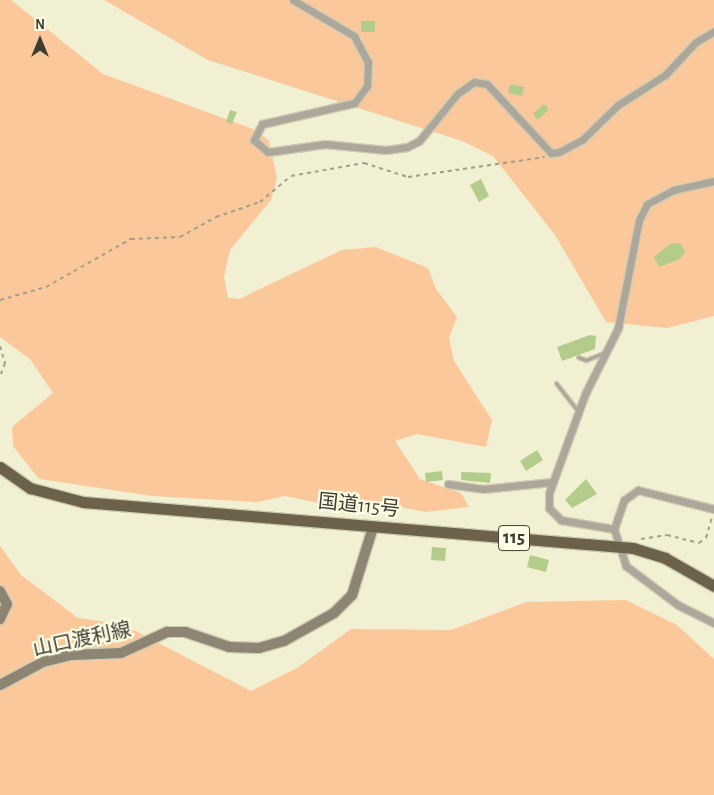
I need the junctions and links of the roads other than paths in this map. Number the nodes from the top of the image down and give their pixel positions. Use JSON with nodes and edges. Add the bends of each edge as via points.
{"nodes":[{"id":1,"x":293,"y":0,"type":"edge"},
{"id":2,"x":714,"y":31,"type":"edge"},
{"id":3,"x":714,"y":182,"type":"edge"},
{"id":4,"x":608,"y":351,"type":"junction"},
{"id":5,"x":578,"y":357,"type":"dead end"},
{"id":6,"x":556,"y":382,"type":"dead end"},
{"id":7,"x":578,"y":412,"type":"junction"},
{"id":8,"x":0,"y":467,"type":"edge"},
{"id":9,"x":552,"y":482,"type":"junction"},
{"id":10,"x":448,"y":484,"type":"dead end"},
{"id":11,"x":713,"y":507,"type":"edge"},
{"id":12,"x":373,"y":527,"type":"junction"},
{"id":13,"x":614,"y":529,"type":"junction"},
{"id":14,"x":620,"y":546,"type":"junction"},
{"id":15,"x":714,"y":586,"type":"edge"},
{"id":16,"x":0,"y":591,"type":"edge"},
{"id":17,"x":0,"y":619,"type":"edge"},
{"id":18,"x":714,"y":623,"type":"edge"},
{"id":19,"x":0,"y":685,"type":"edge"}],
"edges":[{"from":1,"to":2,"type":"street","via":[[354,36],[368,62],[367,86],[354,103],[262,124],[254,140],[264,151],[325,144],[377,150],[407,146],[419,140],[463,88],[484,82],[551,153],[584,139],[618,105],[666,75],[696,42]]},
{"from":3,"to":4,"type":"street","via":[[673,190],[647,204],[639,220],[618,328]]},
{"from":4,"to":5,"type":"lane","via":[[586,360]]},
{"from":4,"to":7,"type":"street"},
{"from":6,"to":7,"type":"lane"},
{"from":7,"to":9,"type":"street"},
{"from":8,"to":12,"type":"highway","name":"国道115号","number":"115","via":[[30,488],[67,500]]},
{"from":9,"to":10,"type":"street","via":[[484,490]]},
{"from":9,"to":13,"type":"street","via":[[548,504],[553,515],[567,522]]},
{"from":11,"to":13,"type":"street","via":[[638,490],[624,500]]},
{"from":12,"to":14,"type":"highway","name":"国道115号","number":"115"},
{"from":12,"to":19,"type":"main road","name":"山口渡利線","via":[[352,595],[334,614],[284,641],[259,648],[229,647],[185,632],[167,632],[120,653],[72,655],[43,662]]},
{"from":13,"to":14,"type":"street"},
{"from":14,"to":15,"type":"highway","name":"国道115号","number":"115","via":[[665,558]]},
{"from":14,"to":18,"type":"street","via":[[626,566],[678,605]]},
{"from":16,"to":17,"type":"main road","via":[[7,604]]}]}
